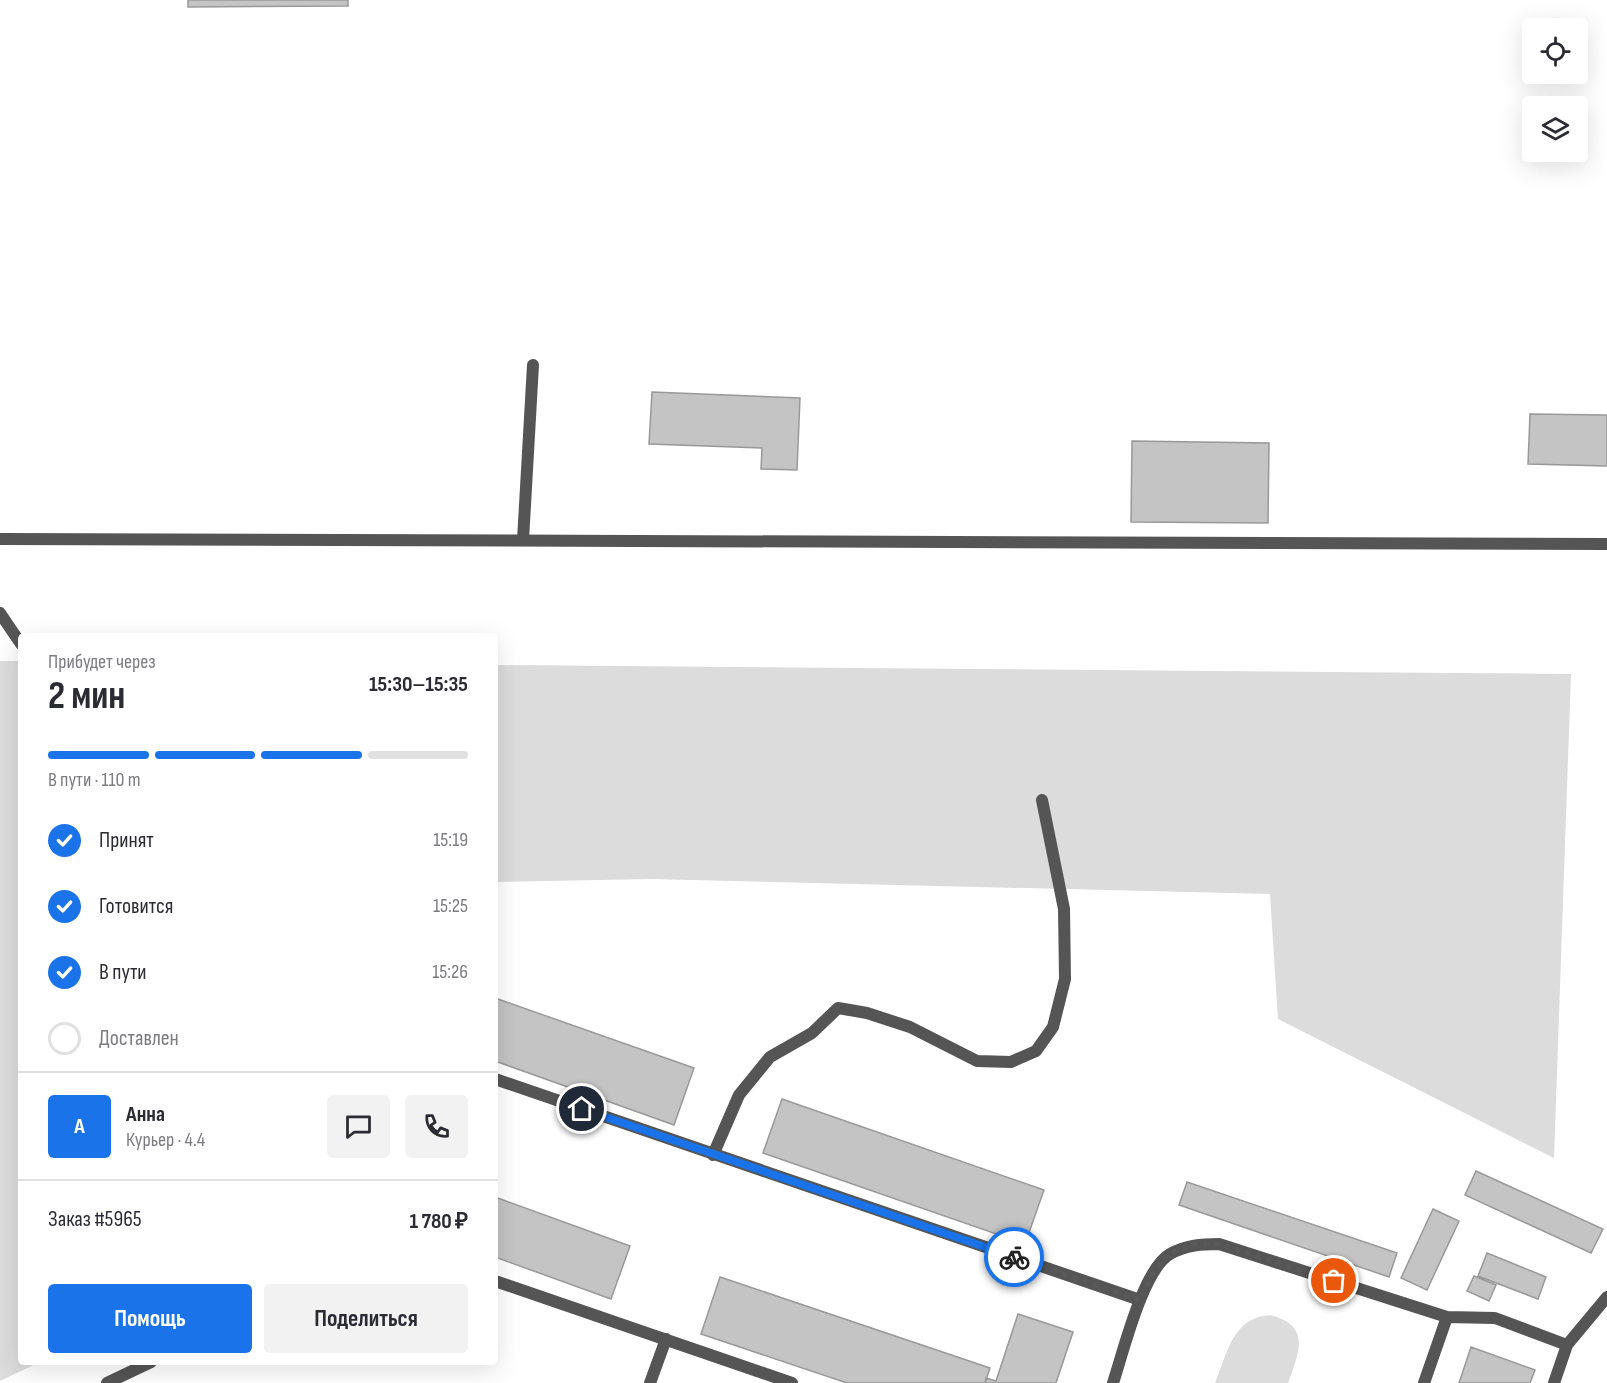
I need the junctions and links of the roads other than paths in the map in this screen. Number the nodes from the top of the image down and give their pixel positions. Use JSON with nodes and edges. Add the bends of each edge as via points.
{"nodes":[{"id":1,"x":533,"y":365,"type":"dead end"},
{"id":2,"x":0,"y":539,"type":"edge"},
{"id":3,"x":523,"y":540,"type":"junction"},
{"id":4,"x":1607,"y":544,"type":"edge"},
{"id":5,"x":0,"y":613,"type":"edge"},
{"id":6,"x":18,"y":640,"type":"edge"},
{"id":7,"x":1042,"y":800,"type":"dead end"},
{"id":8,"x":498,"y":1080,"type":"edge"},
{"id":9,"x":713,"y":1155,"type":"junction"},
{"id":10,"x":498,"y":1282,"type":"edge"},
{"id":11,"x":1607,"y":1297,"type":"edge"},
{"id":12,"x":1140,"y":1300,"type":"junction"},
{"id":13,"x":1447,"y":1317,"type":"junction"},
{"id":14,"x":666,"y":1339,"type":"junction"},
{"id":15,"x":1567,"y":1346,"type":"junction"},
{"id":16,"x":145,"y":1365,"type":"edge"},
{"id":17,"x":107,"y":1383,"type":"edge"},
{"id":18,"x":650,"y":1383,"type":"edge"},
{"id":19,"x":792,"y":1383,"type":"edge"},
{"id":20,"x":1113,"y":1383,"type":"edge"},
{"id":21,"x":1424,"y":1383,"type":"edge"},
{"id":22,"x":1554,"y":1383,"type":"edge"}],
"edges":[{"from":1,"to":3,"type":"street"},
{"from":2,"to":3,"type":"street"},
{"from":3,"to":4,"type":"street"},
{"from":5,"to":6,"type":"street"},
{"from":7,"to":9,"type":"street","via":[[1064,909],[1065,979],[1053,1027],[1036,1051],[1011,1062],[976,1061],[910,1027],[838,1008],[812,1033],[770,1057],[739,1095]]},
{"from":8,"to":9,"type":"street"},
{"from":9,"to":12,"type":"street"},
{"from":10,"to":14,"type":"street"},
{"from":11,"to":15,"type":"street"},
{"from":12,"to":13,"type":"street","via":[[1154,1271],[1169,1254],[1196,1244],[1220,1244]]},
{"from":12,"to":20,"type":"street"},
{"from":13,"to":15,"type":"street","via":[[1495,1318]]},
{"from":13,"to":21,"type":"street"},
{"from":14,"to":18,"type":"street"},
{"from":14,"to":19,"type":"street"},
{"from":15,"to":22,"type":"street"},
{"from":16,"to":17,"type":"street"}]}
